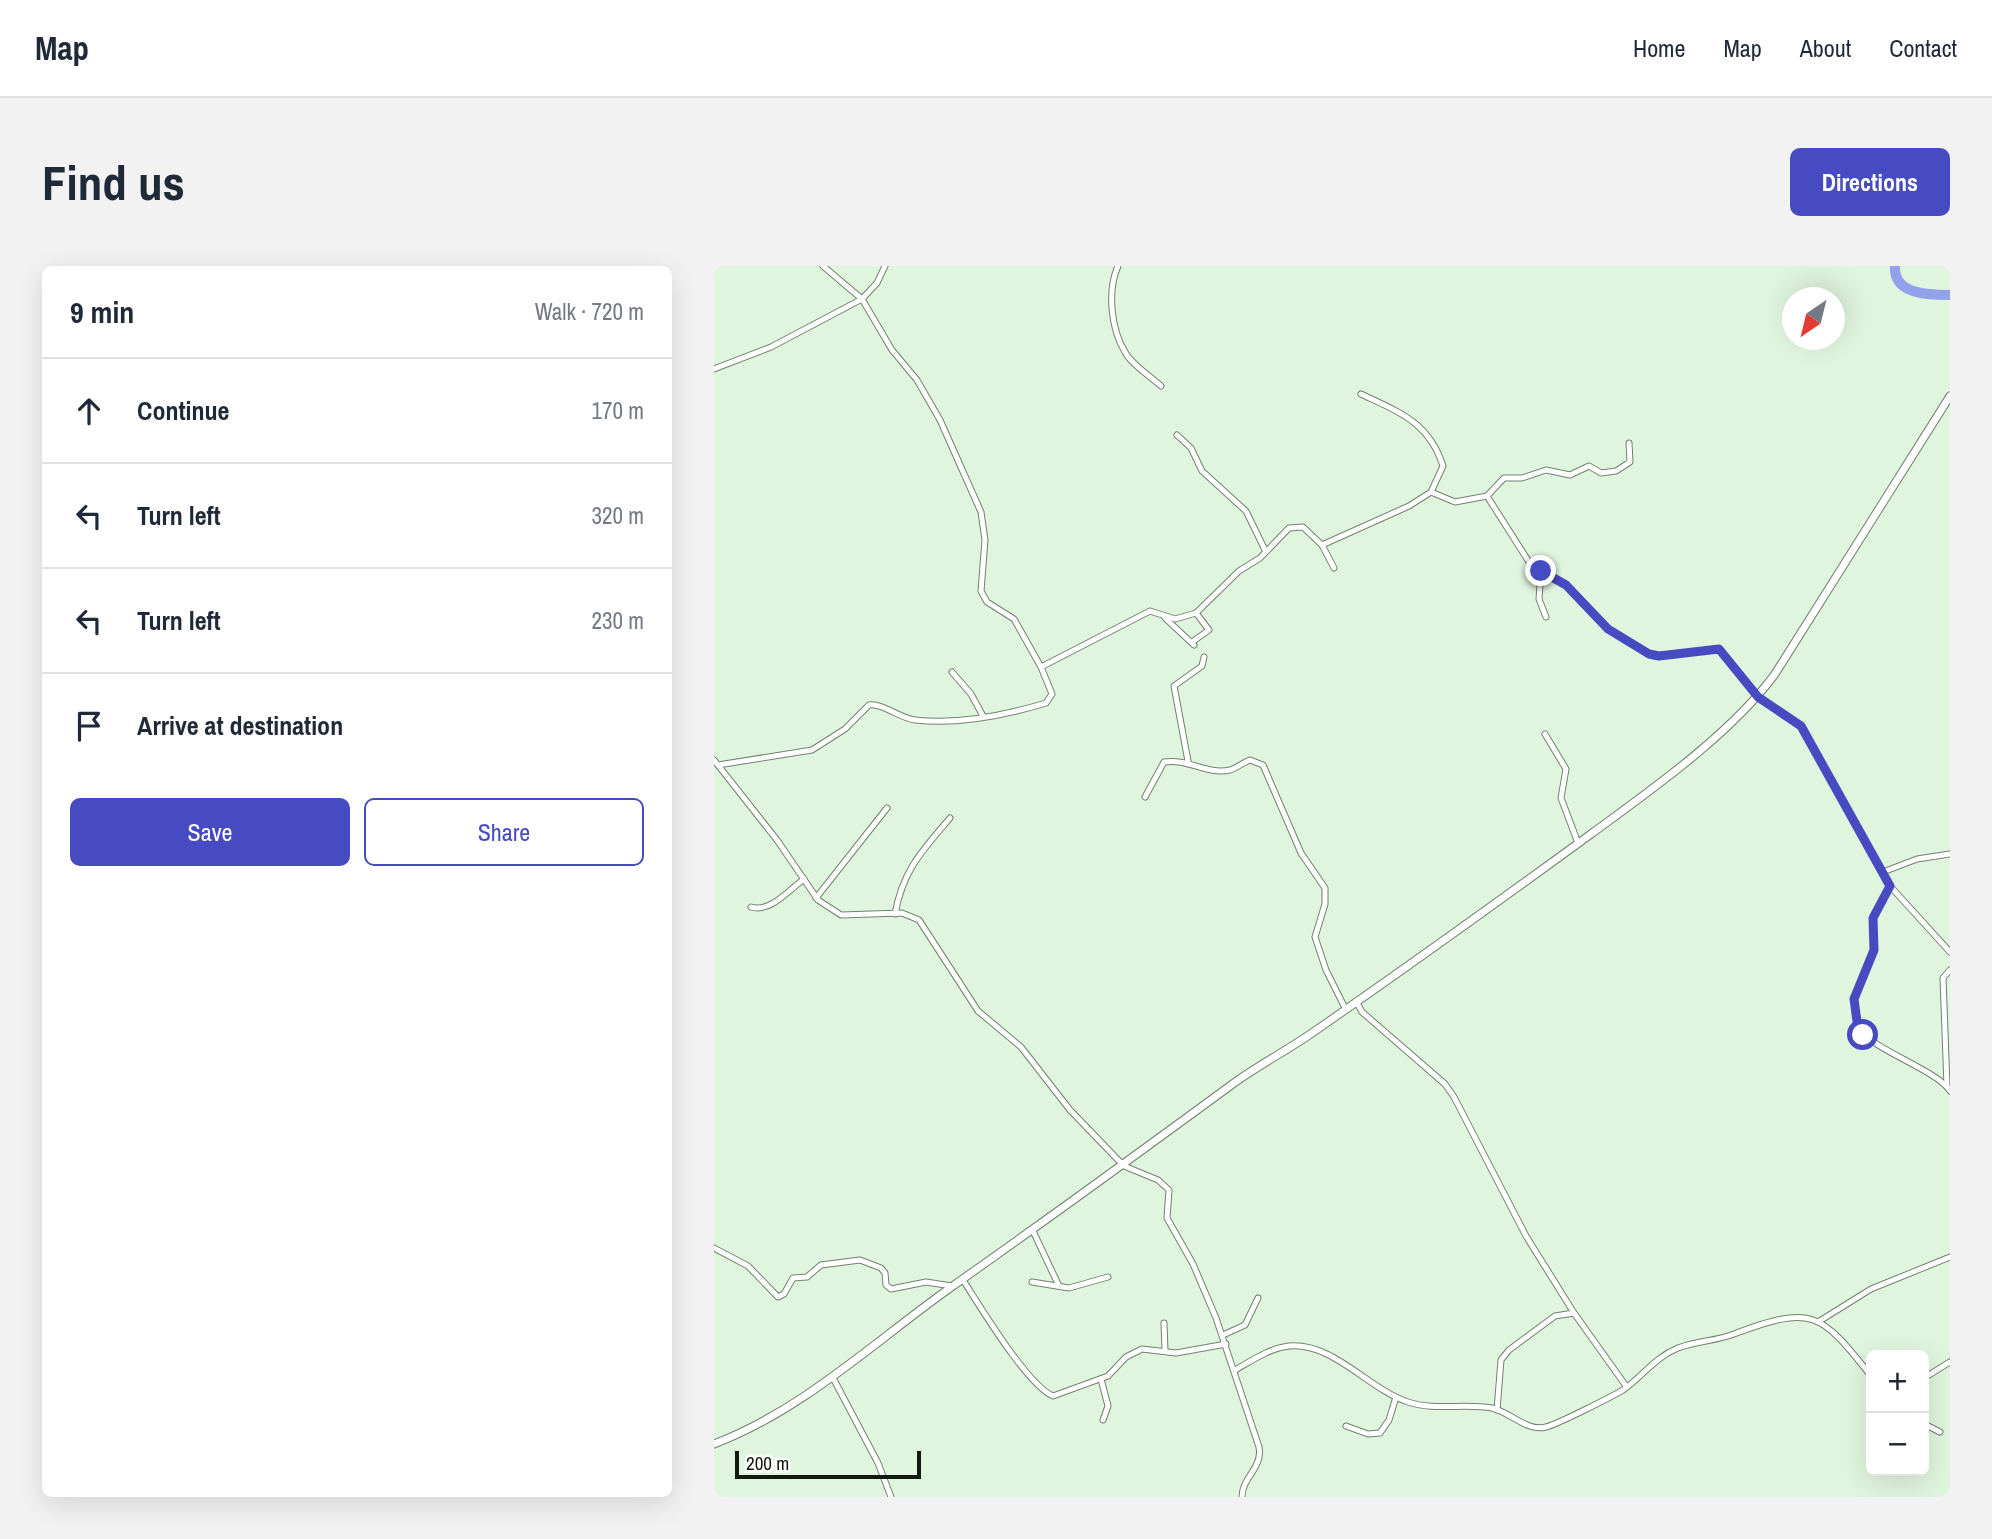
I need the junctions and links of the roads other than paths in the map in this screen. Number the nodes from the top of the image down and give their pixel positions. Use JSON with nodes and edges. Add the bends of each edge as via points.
{"nodes":[{"id":1,"x":822,"y":266,"type":"edge"},
{"id":2,"x":886,"y":266,"type":"edge"},
{"id":3,"x":1118,"y":266,"type":"edge"},
{"id":4,"x":862,"y":299,"type":"junction"},
{"id":5,"x":714,"y":369,"type":"edge"},
{"id":6,"x":1161,"y":386,"type":"dead end"},
{"id":7,"x":1361,"y":394,"type":"dead end"},
{"id":8,"x":1950,"y":396,"type":"edge"},
{"id":9,"x":1177,"y":435,"type":"dead end"},
{"id":10,"x":1629,"y":443,"type":"dead end"},
{"id":11,"x":1431,"y":492,"type":"junction"},
{"id":12,"x":1487,"y":496,"type":"junction"},
{"id":13,"x":1328,"y":543,"type":"junction"},
{"id":14,"x":1265,"y":550,"type":"junction"},
{"id":15,"x":1334,"y":568,"type":"dead end"},
{"id":16,"x":1541,"y":571,"type":"junction"},
{"id":17,"x":1196,"y":613,"type":"junction"},
{"id":18,"x":1545,"y":617,"type":"dead end"},
{"id":19,"x":1165,"y":618,"type":"junction"},
{"id":20,"x":1204,"y":657,"type":"dead end"},
{"id":21,"x":1041,"y":667,"type":"junction"},
{"id":22,"x":952,"y":672,"type":"dead end"},
{"id":23,"x":1758,"y":697,"type":"junction"},
{"id":24,"x":983,"y":716,"type":"junction"},
{"id":25,"x":1545,"y":734,"type":"dead end"},
{"id":26,"x":1188,"y":761,"type":"junction"},
{"id":27,"x":716,"y":762,"type":"edge"},
{"id":28,"x":1144,"y":797,"type":"dead end"},
{"id":29,"x":887,"y":808,"type":"dead end"},
{"id":30,"x":950,"y":818,"type":"dead end"},
{"id":31,"x":1578,"y":843,"type":"junction"},
{"id":32,"x":1950,"y":854,"type":"edge"},
{"id":33,"x":1883,"y":872,"type":"junction"},
{"id":34,"x":804,"y":879,"type":"junction"},
{"id":35,"x":1890,"y":886,"type":"junction"},
{"id":36,"x":816,"y":898,"type":"junction"},
{"id":37,"x":751,"y":907,"type":"dead end"},
{"id":38,"x":895,"y":914,"type":"junction"},
{"id":39,"x":1949,"y":949,"type":"edge"},
{"id":40,"x":1950,"y":970,"type":"edge"},
{"id":41,"x":1947,"y":997,"type":"edge"},
{"id":42,"x":1356,"y":1001,"type":"junction"},
{"id":43,"x":1345,"y":1008,"type":"junction"},
{"id":44,"x":1947,"y":1025,"type":"edge"},
{"id":45,"x":1948,"y":1052,"type":"edge"},
{"id":46,"x":1948,"y":1083,"type":"edge"},
{"id":47,"x":1124,"y":1166,"type":"junction"},
{"id":48,"x":1032,"y":1229,"type":"junction"},
{"id":49,"x":714,"y":1248,"type":"edge"},
{"id":50,"x":1950,"y":1257,"type":"edge"},
{"id":51,"x":1108,"y":1277,"type":"dead end"},
{"id":52,"x":963,"y":1280,"type":"junction"},
{"id":53,"x":1032,"y":1282,"type":"dead end"},
{"id":54,"x":952,"y":1286,"type":"junction"},
{"id":55,"x":1059,"y":1286,"type":"junction"},
{"id":56,"x":1258,"y":1298,"type":"dead end"},
{"id":57,"x":1574,"y":1313,"type":"junction"},
{"id":58,"x":1818,"y":1322,"type":"junction"},
{"id":59,"x":1164,"y":1323,"type":"dead end"},
{"id":60,"x":1223,"y":1335,"type":"junction"},
{"id":61,"x":1226,"y":1344,"type":"junction"},
{"id":62,"x":1165,"y":1351,"type":"junction"},
{"id":63,"x":1950,"y":1362,"type":"edge"},
{"id":64,"x":1866,"y":1369,"type":"edge"},
{"id":65,"x":1236,"y":1370,"type":"junction"},
{"id":66,"x":1929,"y":1375,"type":"edge"},
{"id":67,"x":832,"y":1376,"type":"junction"},
{"id":68,"x":1101,"y":1379,"type":"junction"},
{"id":69,"x":1626,"y":1386,"type":"junction"},
{"id":70,"x":1396,"y":1397,"type":"junction"},
{"id":71,"x":1497,"y":1410,"type":"junction"},
{"id":72,"x":1103,"y":1420,"type":"dead end"},
{"id":73,"x":1346,"y":1426,"type":"dead end"},
{"id":74,"x":1929,"y":1426,"type":"edge"},
{"id":75,"x":1940,"y":1432,"type":"dead end"},
{"id":76,"x":714,"y":1444,"type":"edge"},
{"id":77,"x":891,"y":1497,"type":"edge"},
{"id":78,"x":1242,"y":1497,"type":"edge"}],
"edges":[{"from":1,"to":4,"type":"street"},
{"from":2,"to":4,"type":"street"},
{"from":3,"to":6,"type":"street","via":[[1112,295],[1119,337],[1128,356]]},
{"from":4,"to":5,"type":"street","via":[[771,347]]},
{"from":4,"to":21,"type":"street","via":[[926,396],[979,508],[985,540],[983,596],[1014,619]]},
{"from":7,"to":11,"type":"street","via":[[1412,418],[1430,438],[1443,464]]},
{"from":8,"to":23,"type":"street"},
{"from":9,"to":14,"type":"street","via":[[1246,511]]},
{"from":10,"to":12,"type":"street","via":[[1630,462],[1616,471],[1601,473],[1589,466],[1570,475],[1543,471],[1502,479]]},
{"from":11,"to":12,"type":"street","via":[[1455,502]]},
{"from":11,"to":13,"type":"street"},
{"from":12,"to":16,"type":"street","via":[[1529,562]]},
{"from":13,"to":14,"type":"street","via":[[1294,526]]},
{"from":13,"to":15,"type":"street"},
{"from":14,"to":17,"type":"street"},
{"from":16,"to":18,"type":"street","via":[[1539,599]]},
{"from":16,"to":23,"type":"street","via":[[1566,585],[1608,629],[1649,654],[1719,649]]},
{"from":17,"to":19,"type":"street"},
{"from":17,"to":19,"type":"street","via":[[1209,630],[1193,643]]},
{"from":19,"to":21,"type":"street","via":[[1150,611]]},
{"from":20,"to":26,"type":"street","via":[[1202,666],[1174,686]]},
{"from":21,"to":24,"type":"street","via":[[1052,694],[1050,701]]},
{"from":22,"to":24,"type":"street"},
{"from":23,"to":31,"type":"street","via":[[1633,803]]},
{"from":23,"to":33,"type":"street","via":[[1801,726]]},
{"from":24,"to":27,"type":"street","via":[[913,720],[869,705],[845,729],[812,750]]},
{"from":25,"to":31,"type":"street","via":[[1566,769],[1560,793]]},
{"from":26,"to":28,"type":"street","via":[[1164,762]]},
{"from":26,"to":43,"type":"street","via":[[1225,771],[1254,761],[1266,769],[1301,853],[1325,888],[1315,937]]},
{"from":27,"to":34,"type":"street"},
{"from":29,"to":36,"type":"street"},
{"from":30,"to":38,"type":"street","via":[[913,860]]},
{"from":31,"to":42,"type":"street"},
{"from":32,"to":33,"type":"street","via":[[1917,859]]},
{"from":33,"to":35,"type":"street"},
{"from":34,"to":36,"type":"street"},
{"from":34,"to":37,"type":"street","via":[[767,907]]},
{"from":35,"to":39,"type":"street"},
{"from":35,"to":46,"type":"street","via":[[1873,918],[1874,950],[1854,999],[1858,1029],[1872,1042]]},
{"from":36,"to":38,"type":"street","via":[[841,915]]},
{"from":38,"to":47,"type":"street","via":[[919,920],[978,1011],[1021,1047],[1070,1110]]},
{"from":40,"to":41,"type":"street","via":[[1944,975]]},
{"from":41,"to":44,"type":"street"},
{"from":42,"to":43,"type":"street"},
{"from":42,"to":57,"type":"street","via":[[1362,1012],[1445,1084]]},
{"from":43,"to":47,"type":"street"},
{"from":44,"to":45,"type":"street"},
{"from":45,"to":46,"type":"street"},
{"from":47,"to":48,"type":"street"},
{"from":47,"to":60,"type":"street","via":[[1169,1189],[1167,1218],[1193,1264]]},
{"from":48,"to":52,"type":"street"},
{"from":48,"to":55,"type":"street"},
{"from":49,"to":54,"type":"street","via":[[748,1266],[778,1297],[793,1278],[807,1277],[819,1266],[860,1260],[881,1268],[891,1289],[930,1282]]},
{"from":50,"to":58,"type":"street","via":[[1871,1289]]},
{"from":51,"to":55,"type":"street"},
{"from":52,"to":54,"type":"street"},
{"from":52,"to":68,"type":"street","via":[[1002,1338],[1049,1395],[1068,1393]]},
{"from":53,"to":55,"type":"street"},
{"from":54,"to":67,"type":"street"},
{"from":56,"to":60,"type":"street","via":[[1245,1325]]},
{"from":57,"to":69,"type":"street"},
{"from":57,"to":71,"type":"street","via":[[1555,1317],[1501,1360]]},
{"from":58,"to":64,"type":"street","via":[[1848,1346]]},
{"from":58,"to":69,"type":"street","via":[[1797,1315],[1775,1319],[1718,1340],[1677,1348]]},
{"from":59,"to":62,"type":"street"},
{"from":60,"to":61,"type":"street"},
{"from":61,"to":62,"type":"street"},
{"from":61,"to":65,"type":"street"},
{"from":62,"to":68,"type":"street","via":[[1134,1352]]},
{"from":63,"to":66,"type":"street"},
{"from":65,"to":70,"type":"street","via":[[1286,1346],[1298,1347],[1322,1353]]},
{"from":65,"to":78,"type":"street","via":[[1261,1456],[1243,1485]]},
{"from":67,"to":76,"type":"street","via":[[772,1415]]},
{"from":67,"to":77,"type":"street"},
{"from":68,"to":72,"type":"street","via":[[1108,1406]]},
{"from":69,"to":71,"type":"street","via":[[1547,1427],[1529,1426]]},
{"from":70,"to":71,"type":"street","via":[[1418,1404]]},
{"from":70,"to":73,"type":"street","via":[[1380,1433]]},
{"from":74,"to":75,"type":"street"}]}
